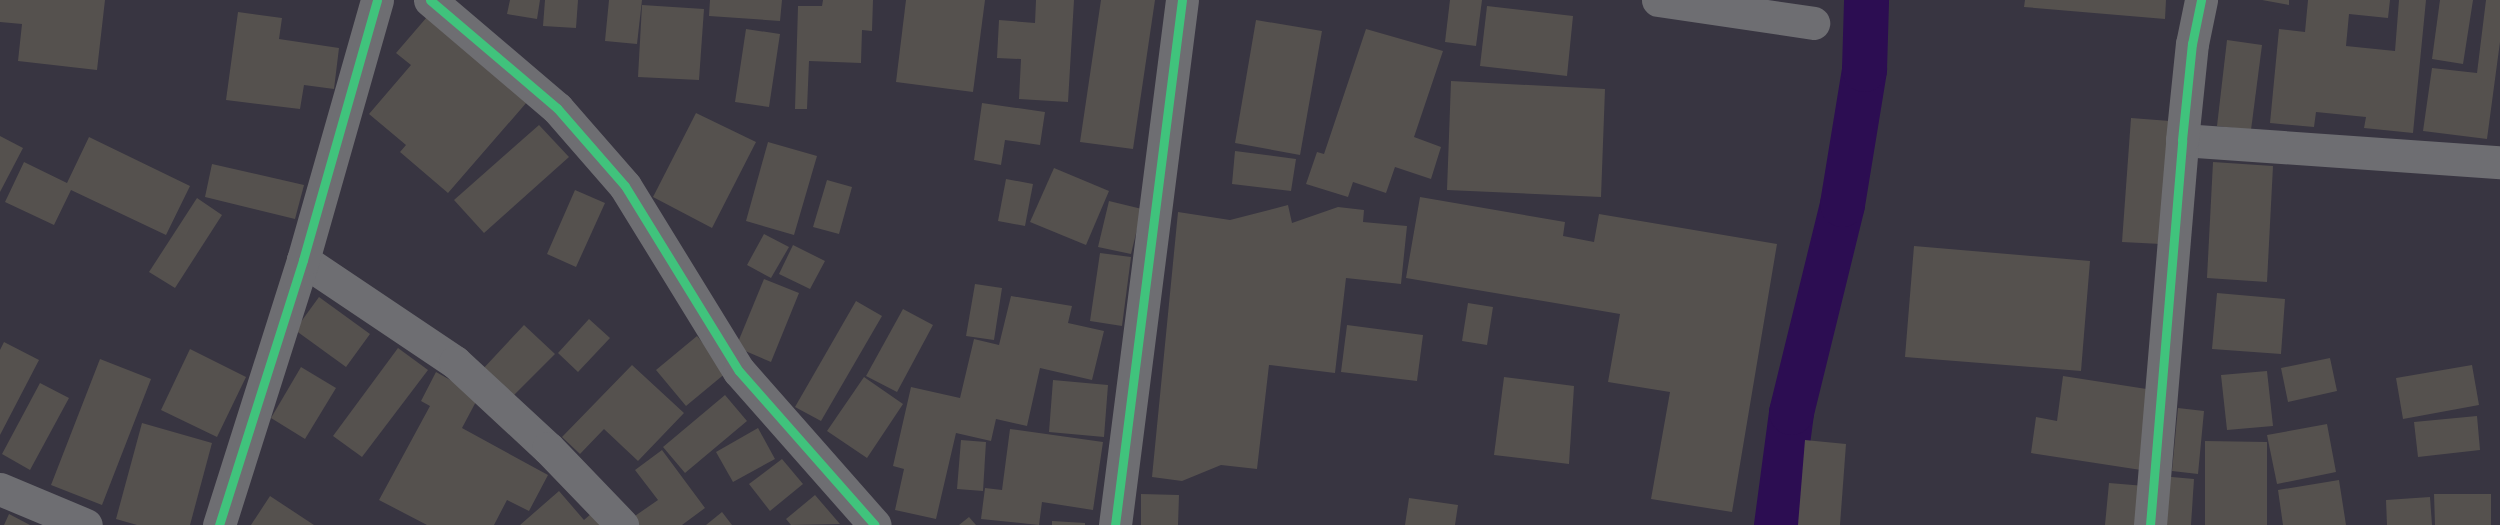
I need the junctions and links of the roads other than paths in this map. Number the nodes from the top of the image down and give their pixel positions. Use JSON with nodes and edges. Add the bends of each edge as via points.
{"nodes":[{"id":1,"x":377,"y":0,"type":"edge"},
{"id":2,"x":430,"y":0,"type":"edge"},
{"id":3,"x":1182,"y":0,"type":"edge"},
{"id":4,"x":1658,"y":0,"type":"edge"},
{"id":5,"x":2201,"y":0,"type":"edge"},
{"id":6,"x":1812,"y":23,"type":"dead end"},
{"id":7,"x":2182,"y":140,"type":"junction"},
{"id":8,"x":2500,"y":162,"type":"edge"},
{"id":9,"x":303,"y":260,"type":"junction"},
{"id":10,"x":0,"y":489,"type":"edge"},
{"id":11,"x":86,"y":525,"type":"edge"},
{"id":12,"x":219,"y":525,"type":"edge"},
{"id":13,"x":622,"y":525,"type":"edge"},
{"id":14,"x":875,"y":525,"type":"edge"},
{"id":15,"x":1114,"y":525,"type":"edge"},
{"id":16,"x":2150,"y":525,"type":"edge"}],
"edges":[{"from":1,"to":9,"type":"street"},
{"from":2,"to":14,"type":"street","via":[[557,108],[625,186],[739,371]]},
{"from":3,"to":15,"type":"street"},
{"from":4,"to":6,"type":"street"},
{"from":5,"to":7,"type":"street","via":[[2192,44]]},
{"from":7,"to":8,"type":"street"},
{"from":7,"to":16,"type":"street"},
{"from":9,"to":12,"type":"street"},
{"from":9,"to":13,"type":"street","via":[[455,362],[548,448]]},
{"from":10,"to":11,"type":"street"}]}
